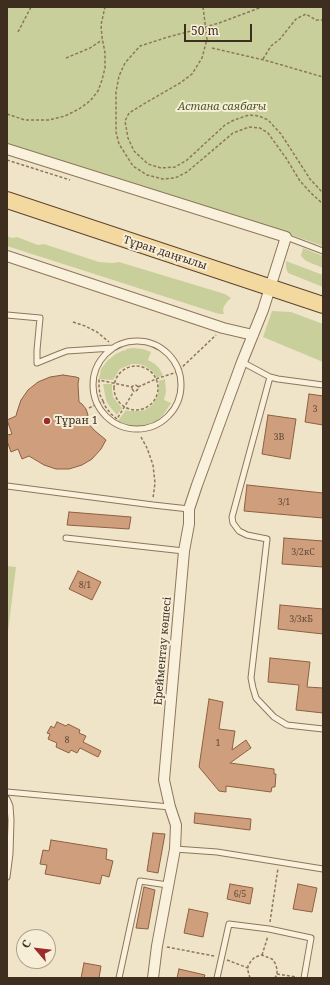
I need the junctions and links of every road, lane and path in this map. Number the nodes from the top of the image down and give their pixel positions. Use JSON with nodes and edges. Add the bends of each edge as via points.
{"nodes":[{"id":1,"x":31,"y":7,"type":"edge"},
{"id":2,"x":106,"y":7,"type":"edge"},
{"id":3,"x":203,"y":7,"type":"edge"},
{"id":4,"x":262,"y":7,"type":"edge"},
{"id":5,"x":323,"y":20,"type":"edge"},
{"id":6,"x":18,"y":32,"type":"dead end"},
{"id":7,"x":102,"y":40,"type":"junction"},
{"id":8,"x":212,"y":48,"type":"dead end"},
{"id":9,"x":66,"y":58,"type":"dead end"},
{"id":10,"x":262,"y":60,"type":"junction"},
{"id":11,"x":323,"y":77,"type":"edge"},
{"id":12,"x":7,"y":114,"type":"edge"},
{"id":13,"x":7,"y":149,"type":"edge"},
{"id":14,"x":323,"y":193,"type":"edge"},
{"id":15,"x":7,"y":200,"type":"edge"},
{"id":16,"x":323,"y":204,"type":"edge"},
{"id":17,"x":286,"y":237,"type":"junction"},
{"id":18,"x":323,"y":251,"type":"edge"},
{"id":19,"x":7,"y":256,"type":"edge"},
{"id":20,"x":270,"y":288,"type":"junction"},
{"id":21,"x":323,"y":305,"type":"edge"},
{"id":22,"x":7,"y":315,"type":"edge"},
{"id":23,"x":73,"y":322,"type":"dead end"},
{"id":24,"x":223,"y":328,"type":"junction"},
{"id":25,"x":253,"y":335,"type":"junction"},
{"id":26,"x":114,"y":348,"type":"junction"},
{"id":27,"x":242,"y":362,"type":"junction"},
{"id":28,"x":178,"y":372,"type":"junction"},
{"id":29,"x":270,"y":377,"type":"junction"},
{"id":30,"x":156,"y":379,"type":"junction"},
{"id":31,"x":115,"y":383,"type":"junction"},
{"id":32,"x":323,"y":385,"type":"edge"},
{"id":33,"x":132,"y":387,"type":"junction"},
{"id":34,"x":138,"y":387,"type":"junction"},
{"id":35,"x":134,"y":391,"type":"junction"},
{"id":36,"x":100,"y":402,"type":"junction"},
{"id":37,"x":125,"y":407,"type":"junction"},
{"id":38,"x":89,"y":408,"type":"dead end"},
{"id":39,"x":141,"y":437,"type":"dead end"},
{"id":40,"x":7,"y":486,"type":"edge"},
{"id":41,"x":153,"y":506,"type":"junction"},
{"id":42,"x":189,"y":509,"type":"junction"},
{"id":43,"x":66,"y":538,"type":"dead end"},
{"id":44,"x":184,"y":551,"type":"junction"},
{"id":45,"x":323,"y":729,"type":"edge"},
{"id":46,"x":7,"y":792,"type":"edge"},
{"id":47,"x":7,"y":799,"type":"edge"},
{"id":48,"x":170,"y":807,"type":"junction"},
{"id":49,"x":175,"y":848,"type":"junction"},
{"id":50,"x":279,"y":863,"type":"junction"},
{"id":51,"x":323,"y":869,"type":"edge"},
{"id":52,"x":7,"y":877,"type":"edge"},
{"id":53,"x":168,"y":884,"type":"junction"},
{"id":54,"x":269,"y":929,"type":"junction"},
{"id":55,"x":156,"y":946,"type":"junction"},
{"id":56,"x":262,"y":955,"type":"junction"},
{"id":57,"x":221,"y":958,"type":"junction"},
{"id":58,"x":248,"y":968,"type":"junction"},
{"id":59,"x":277,"y":974,"type":"junction"},
{"id":60,"x":119,"y":978,"type":"edge"},
{"id":61,"x":152,"y":978,"type":"edge"},
{"id":62,"x":217,"y":978,"type":"edge"},
{"id":63,"x":250,"y":978,"type":"edge"},
{"id":64,"x":275,"y":978,"type":"edge"},
{"id":65,"x":304,"y":978,"type":"edge"}],
"edges":[{"from":1,"to":6,"type":"path"},
{"from":2,"to":7,"type":"path","via":[[101,25]]},
{"from":3,"to":14,"type":"path","via":[[208,39],[202,58],[192,74],[128,113],[125,121],[128,138],[134,151],[148,164],[161,168],[175,167],[187,160],[225,125],[249,115],[259,116],[268,120],[281,134],[310,179]]},
{"from":4,"to":16,"type":"path","bridge":true,"via":[[219,23],[140,46],[125,63],[119,76],[116,92],[116,132],[119,144],[133,166],[147,175],[163,179],[175,178],[187,172],[233,133],[249,127],[260,128],[268,133],[300,181]]},
{"from":5,"to":10,"type":"path","via":[[316,20],[306,14],[296,19],[271,46]]},
{"from":7,"to":9,"type":"path"},
{"from":7,"to":12,"type":"path","via":[[105,68],[98,91],[90,101],[65,116],[49,120],[25,120]]},
{"from":8,"to":10,"type":"path"},
{"from":10,"to":11,"type":"path"},
{"from":13,"to":17,"type":"street"},
{"from":15,"to":20,"type":"main road","name":"Тұран даңғылы"},
{"from":17,"to":18,"type":"lane"},
{"from":17,"to":20,"type":"street","name":"Ерейментау көшесі"},
{"from":19,"to":24,"type":"street"},
{"from":20,"to":21,"type":"main road","name":"Тұран даңғылы"},
{"from":20,"to":25,"type":"street","name":"Ерейментау көшесі"},
{"from":22,"to":26,"type":"lane","via":[[40,318],[36,364],[67,351]]},
{"from":23,"to":26,"type":"path","via":[[97,332]]},
{"from":24,"to":25,"type":"street"},
{"from":24,"to":28,"type":"path"},
{"from":25,"to":27,"type":"street","name":"Ерейментау көшесі"},
{"from":26,"to":28,"type":"lane","via":[[140,342],[153,345],[164,351]]},
{"from":26,"to":36,"type":"lane","via":[[104,356],[93,378],[93,391]]},
{"from":27,"to":29,"type":"lane"},
{"from":27,"to":42,"type":"street","name":"Ерейментау көшесі"},
{"from":28,"to":30,"type":"path"},
{"from":28,"to":36,"type":"lane","via":[[180,388],[177,402],[169,415],[148,428],[118,425],[102,412]]},
{"from":29,"to":32,"type":"lane"},
{"from":29,"to":45,"type":"lane","via":[[232,516],[233,523],[239,531],[247,536],[267,539],[251,678],[256,698],[274,717],[287,724]]},
{"from":30,"to":31,"type":"path","via":[[146,368],[131,366],[118,374]]},
{"from":30,"to":34,"type":"path"},
{"from":30,"to":37,"type":"path","via":[[157,393],[150,405],[138,410]]},
{"from":31,"to":33,"type":"path"},
{"from":31,"to":36,"type":"path","via":[[100,380]]},
{"from":31,"to":37,"type":"path","via":[[115,396]]},
{"from":33,"to":34,"type":"path"},
{"from":33,"to":35,"type":"path"},
{"from":34,"to":35,"type":"path","via":[[138,390]]},
{"from":35,"to":37,"type":"path"},
{"from":36,"to":37,"type":"path","via":[[117,418]]},
{"from":36,"to":38,"type":"path"},
{"from":39,"to":41,"type":"path","via":[[153,465]]},
{"from":40,"to":41,"type":"lane"},
{"from":41,"to":42,"type":"lane"},
{"from":42,"to":44,"type":"street","name":"Ерейментау көшесі"},
{"from":43,"to":44,"type":"lane"},
{"from":44,"to":48,"type":"street","name":"Ерейментау көшесі","via":[[164,780]]},
{"from":46,"to":48,"type":"lane"},
{"from":47,"to":52,"type":"lane","via":[[11,820]]},
{"from":48,"to":49,"type":"street","name":"Ерейментау көшесі","via":[[176,825]]},
{"from":49,"to":50,"type":"lane","via":[[217,852]]},
{"from":49,"to":53,"type":"street","name":"Ерейментау көшесі"},
{"from":50,"to":51,"type":"lane"},
{"from":50,"to":54,"type":"path"},
{"from":53,"to":55,"type":"street","name":"Ерейментау көшесі"},
{"from":53,"to":60,"type":"lane","via":[[140,881]]},
{"from":54,"to":56,"type":"path"},
{"from":54,"to":57,"type":"lane","via":[[229,924]]},
{"from":54,"to":65,"type":"lane","via":[[311,938]]},
{"from":55,"to":57,"type":"path"},
{"from":55,"to":61,"type":"street","name":"Ерейментау көшесі"},
{"from":56,"to":58,"type":"path","via":[[251,960]]},
{"from":56,"to":59,"type":"path","via":[[272,959]]},
{"from":57,"to":58,"type":"path"},
{"from":57,"to":62,"type":"lane"},
{"from":58,"to":63,"type":"path"},
{"from":59,"to":64,"type":"path"},
{"from":59,"to":65,"type":"path"}]}
